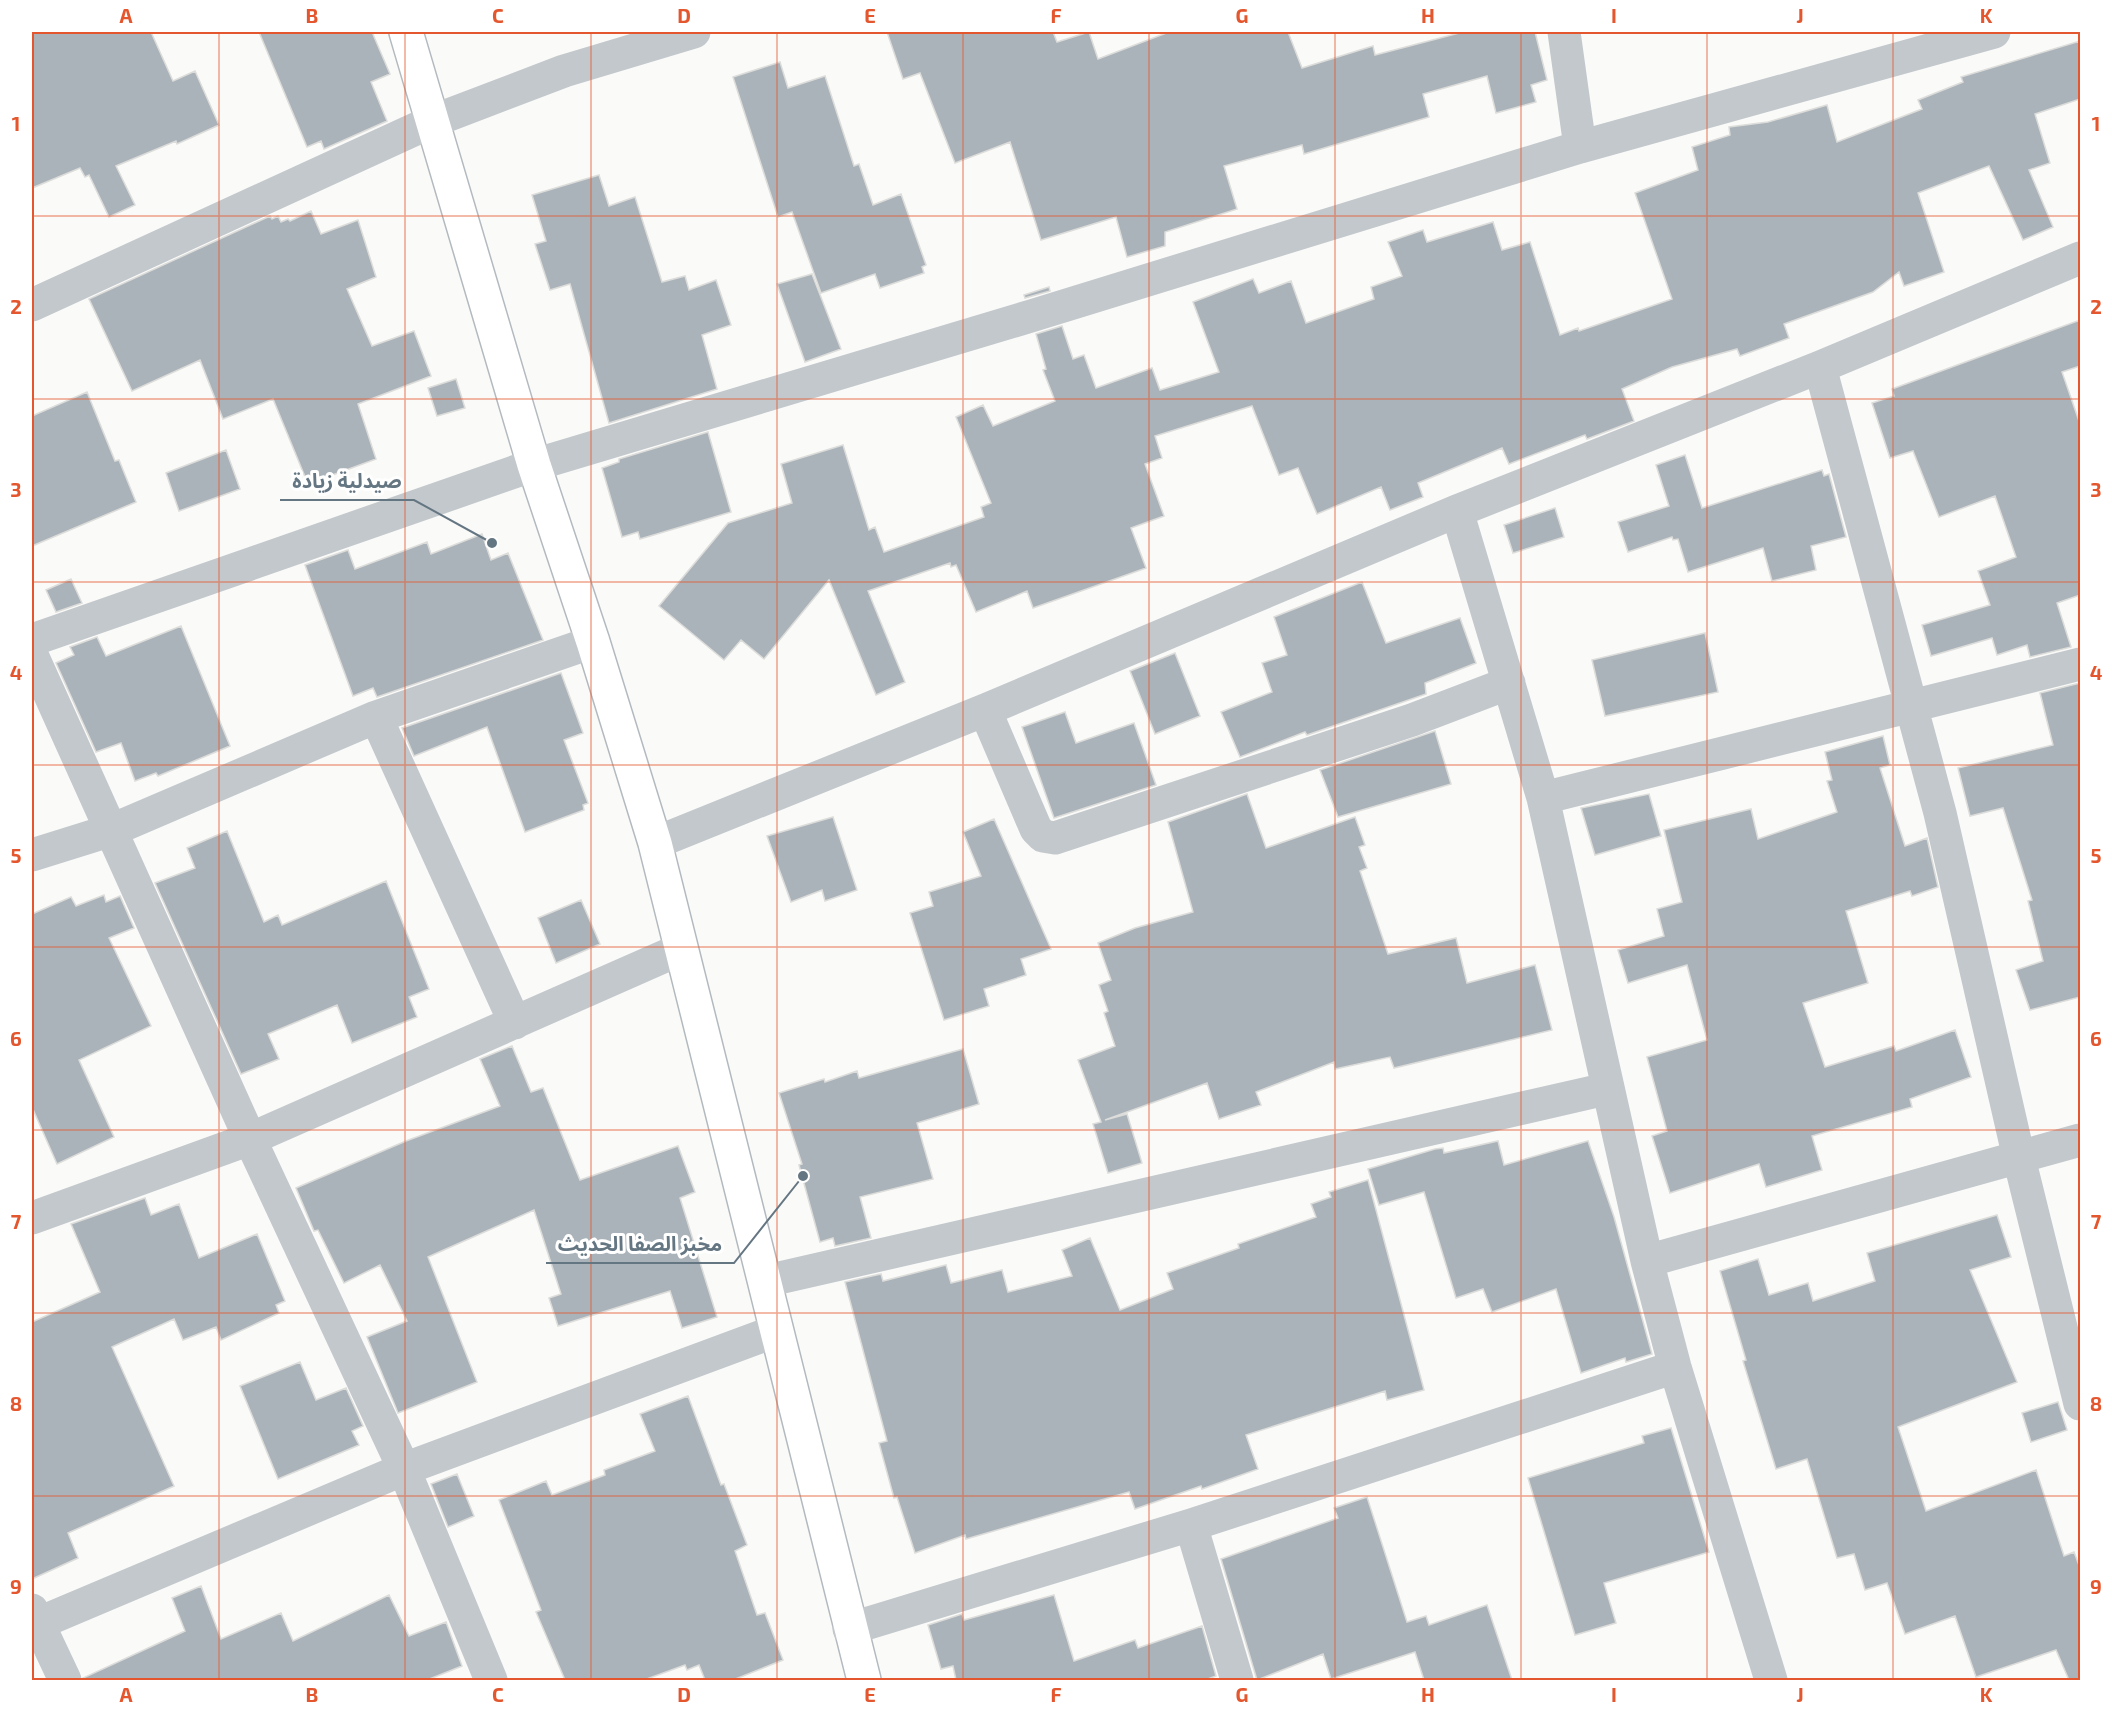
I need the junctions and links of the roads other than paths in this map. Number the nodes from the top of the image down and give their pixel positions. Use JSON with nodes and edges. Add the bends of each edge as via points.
{"nodes":[{"id":1,"x":406,"y":32,"type":"edge"},
{"id":2,"x":694,"y":32,"type":"edge"},
{"id":3,"x":1564,"y":32,"type":"edge"},
{"id":4,"x":1994,"y":32,"type":"edge"},
{"id":5,"x":433,"y":121,"type":"junction"},
{"id":6,"x":1581,"y":147,"type":"junction"},
{"id":7,"x":2080,"y":258,"type":"edge"},
{"id":8,"x":32,"y":304,"type":"edge"},
{"id":9,"x":1820,"y":367,"type":"junction"},
{"id":10,"x":534,"y":465,"type":"junction"},
{"id":11,"x":1456,"y":511,"type":"junction"},
{"id":12,"x":32,"y":640,"type":"edge"},
{"id":13,"x":593,"y":642,"type":"junction"},
{"id":14,"x":32,"y":655,"type":"edge"},
{"id":15,"x":2080,"y":664,"type":"edge"},
{"id":16,"x":1509,"y":683,"type":"junction"},
{"id":17,"x":1912,"y":708,"type":"junction"},
{"id":18,"x":985,"y":710,"type":"junction"},
{"id":19,"x":376,"y":717,"type":"junction"},
{"id":20,"x":1543,"y":798,"type":"junction"},
{"id":21,"x":112,"y":830,"type":"junction"},
{"id":22,"x":655,"y":843,"type":"junction"},
{"id":23,"x":32,"y":855,"type":"edge"},
{"id":24,"x":681,"y":948,"type":"junction"},
{"id":25,"x":515,"y":1023,"type":"junction"},
{"id":26,"x":1606,"y":1089,"type":"junction"},
{"id":27,"x":250,"y":1138,"type":"junction"},
{"id":28,"x":2080,"y":1140,"type":"edge"},
{"id":29,"x":2019,"y":1158,"type":"junction"},
{"id":30,"x":32,"y":1218,"type":"edge"},
{"id":31,"x":1647,"y":1261,"type":"junction"},
{"id":32,"x":766,"y":1281,"type":"junction"},
{"id":33,"x":776,"y":1331,"type":"junction"},
{"id":34,"x":1675,"y":1367,"type":"junction"},
{"id":35,"x":2080,"y":1404,"type":"edge"},
{"id":36,"x":404,"y":1469,"type":"junction"},
{"id":37,"x":1191,"y":1525,"type":"junction"},
{"id":38,"x":34,"y":1620,"type":"edge"},
{"id":39,"x":849,"y":1629,"type":"junction"},
{"id":40,"x":1764,"y":1678,"type":"edge"},
{"id":41,"x":65,"y":1680,"type":"edge"},
{"id":42,"x":491,"y":1680,"type":"edge"},
{"id":43,"x":864,"y":1680,"type":"edge"},
{"id":44,"x":1237,"y":1680,"type":"edge"}],
"edges":[{"from":1,"to":5,"type":"street"},
{"from":2,"to":5,"type":"street","via":[[564,70]]},
{"from":3,"to":6,"type":"street"},
{"from":4,"to":6,"type":"street"},
{"from":5,"to":8,"type":"street"},
{"from":5,"to":10,"type":"street"},
{"from":6,"to":10,"type":"street"},
{"from":7,"to":9,"type":"street"},
{"from":9,"to":11,"type":"street"},
{"from":9,"to":17,"type":"street"},
{"from":10,"to":12,"type":"street"},
{"from":10,"to":13,"type":"street"},
{"from":11,"to":16,"type":"street"},
{"from":11,"to":18,"type":"street"},
{"from":13,"to":19,"type":"street"},
{"from":13,"to":22,"type":"street"},
{"from":14,"to":21,"type":"street"},
{"from":15,"to":17,"type":"street"},
{"from":16,"to":18,"type":"street","via":[[1412,720],[1055,838],[1043,836],[1036,828]]},
{"from":16,"to":20,"type":"street"},
{"from":17,"to":20,"type":"street"},
{"from":17,"to":29,"type":"street"},
{"from":18,"to":22,"type":"street"},
{"from":19,"to":21,"type":"street"},
{"from":19,"to":25,"type":"street"},
{"from":20,"to":26,"type":"street"},
{"from":21,"to":23,"type":"street"},
{"from":21,"to":27,"type":"street"},
{"from":22,"to":24,"type":"street"},
{"from":24,"to":25,"type":"street"},
{"from":24,"to":32,"type":"street"},
{"from":25,"to":27,"type":"street"},
{"from":26,"to":31,"type":"street"},
{"from":26,"to":32,"type":"street"},
{"from":27,"to":30,"type":"street"},
{"from":27,"to":36,"type":"street"},
{"from":28,"to":29,"type":"street"},
{"from":29,"to":31,"type":"street"},
{"from":29,"to":35,"type":"street"},
{"from":31,"to":34,"type":"street"},
{"from":32,"to":33,"type":"street"},
{"from":33,"to":36,"type":"street"},
{"from":33,"to":39,"type":"street"},
{"from":34,"to":37,"type":"street"},
{"from":34,"to":40,"type":"street"},
{"from":36,"to":38,"type":"street"},
{"from":36,"to":42,"type":"street"},
{"from":37,"to":39,"type":"street"},
{"from":37,"to":44,"type":"street"},
{"from":38,"to":41,"type":"street"},
{"from":39,"to":43,"type":"street"}]}
